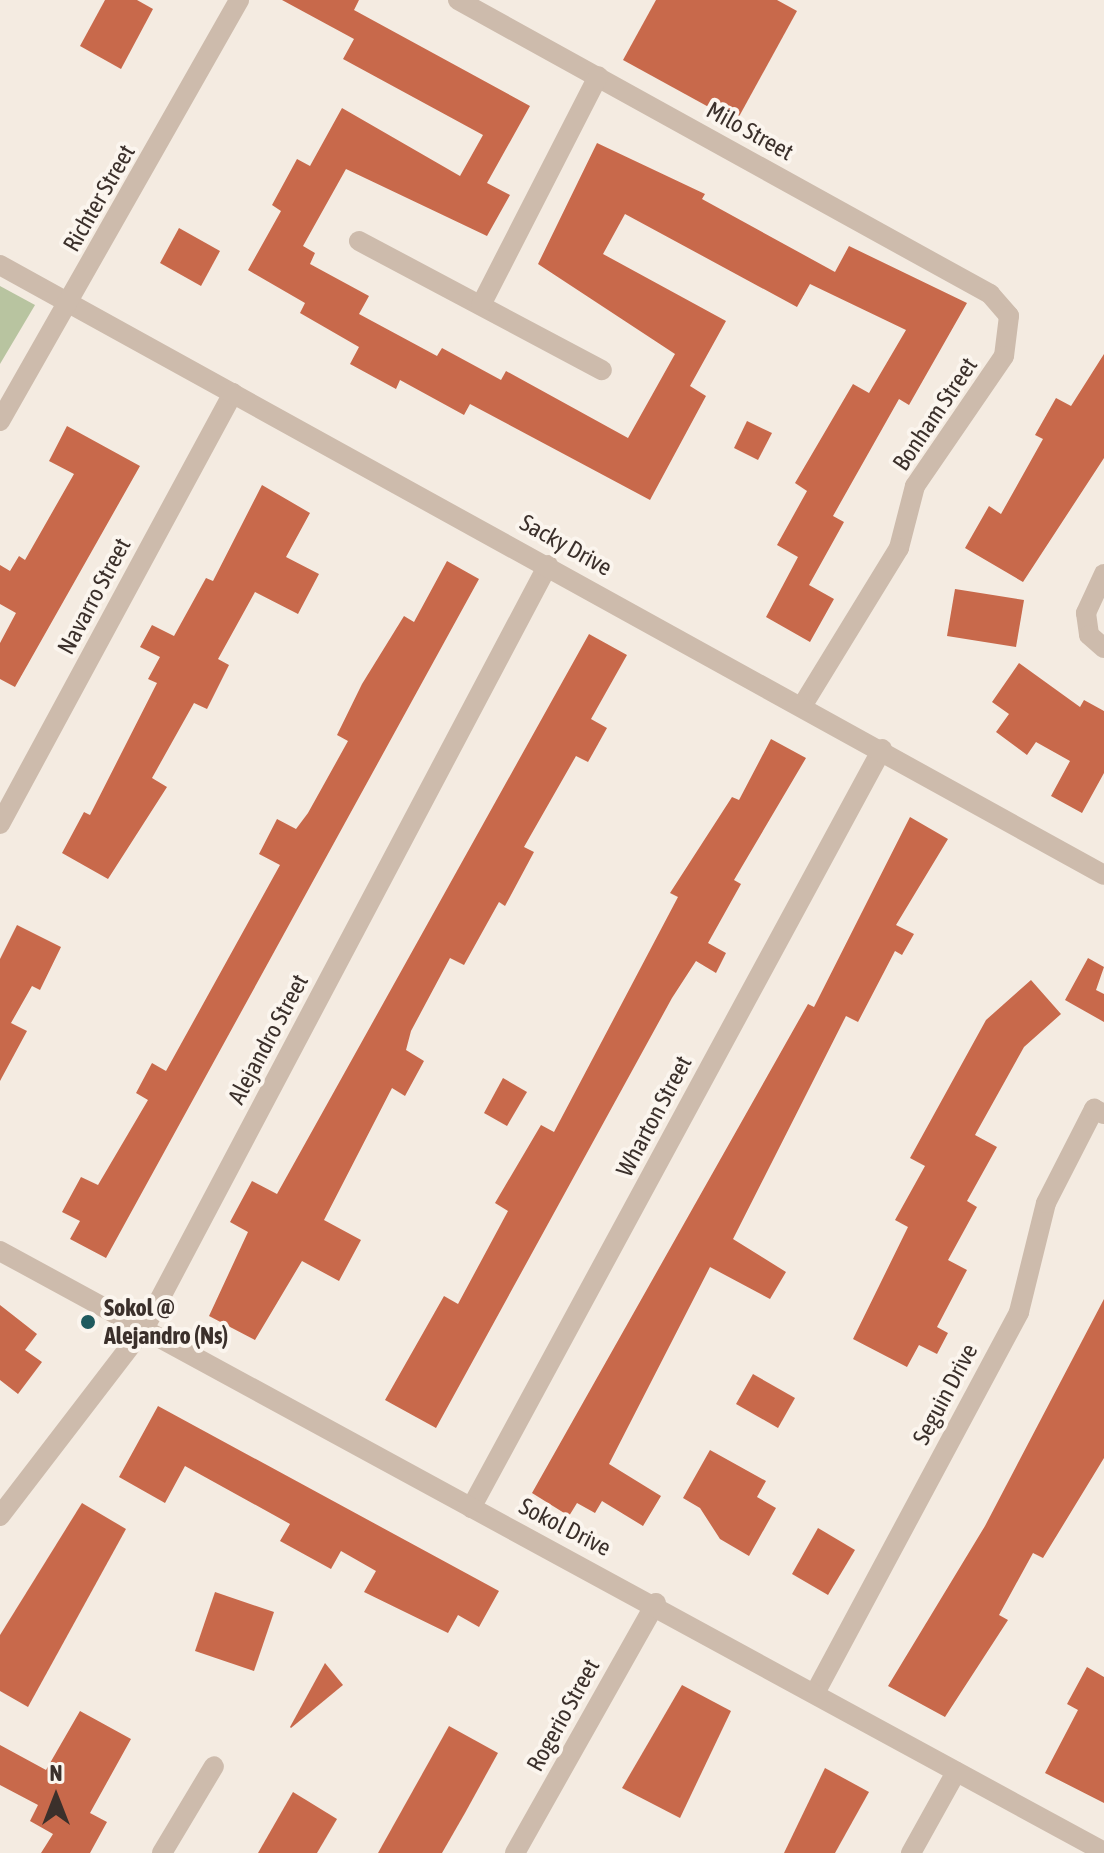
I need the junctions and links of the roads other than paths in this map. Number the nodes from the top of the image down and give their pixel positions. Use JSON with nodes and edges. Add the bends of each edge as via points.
{"nodes":[{"id":1,"x":239,"y":0,"type":"edge"},
{"id":2,"x":458,"y":0,"type":"edge"},
{"id":3,"x":598,"y":76,"type":"junction"},
{"id":4,"x":359,"y":241,"type":"dead end"},
{"id":5,"x":0,"y":265,"type":"edge"},
{"id":6,"x":67,"y":303,"type":"junction"},
{"id":7,"x":481,"y":305,"type":"junction"},
{"id":8,"x":1009,"y":316,"type":"joint"},
{"id":9,"x":602,"y":370,"type":"dead end"},
{"id":10,"x":233,"y":393,"type":"junction"},
{"id":11,"x":0,"y":421,"type":"edge"},
{"id":12,"x":548,"y":565,"type":"junction"},
{"id":13,"x":1104,"y":574,"type":"edge"},
{"id":14,"x":1104,"y":648,"type":"edge"},
{"id":15,"x":802,"y":706,"type":"junction"},
{"id":16,"x":882,"y":749,"type":"junction"},
{"id":17,"x":0,"y":824,"type":"edge"},
{"id":18,"x":1104,"y":875,"type":"edge"},
{"id":19,"x":1099,"y":1111,"type":"edge"},
{"id":20,"x":0,"y":1251,"type":"edge"},
{"id":21,"x":145,"y":1327,"type":"junction"},
{"id":22,"x":471,"y":1508,"type":"junction"},
{"id":23,"x":0,"y":1516,"type":"edge"},
{"id":24,"x":656,"y":1603,"type":"junction"},
{"id":25,"x":815,"y":1693,"type":"junction"},
{"id":26,"x":214,"y":1766,"type":"dead end"},
{"id":27,"x":956,"y":1772,"type":"junction"},
{"id":28,"x":1104,"y":1852,"type":"edge"},
{"id":29,"x":162,"y":1853,"type":"edge"},
{"id":30,"x":515,"y":1853,"type":"edge"},
{"id":31,"x":911,"y":1853,"type":"edge"}],
"edges":[{"from":1,"to":6,"type":"street","name":"Richter Street"},
{"from":2,"to":3,"type":"street","name":"Milo Street"},
{"from":3,"to":7,"type":"street"},
{"from":3,"to":8,"type":"street","name":"Milo Street","via":[[990,294]]},
{"from":4,"to":7,"type":"street"},
{"from":5,"to":6,"type":"street","name":"Sacky Drive"},
{"from":6,"to":10,"type":"street","name":"Sacky Drive"},
{"from":6,"to":11,"type":"street","name":"Richter Street"},
{"from":7,"to":9,"type":"street"},
{"from":8,"to":15,"type":"street","name":"Bonham Street","via":[[1004,356],[915,486],[899,548]]},
{"from":10,"to":12,"type":"street","name":"Sacky Drive"},
{"from":10,"to":17,"type":"street","name":"Navarro Street"},
{"from":12,"to":15,"type":"street","name":"Sacky Drive"},
{"from":12,"to":21,"type":"street","name":"Alejandro Street"},
{"from":13,"to":14,"type":"street","via":[[1086,613],[1089,635]]},
{"from":15,"to":16,"type":"street","name":"Sacky Drive"},
{"from":16,"to":18,"type":"street","name":"Sacky Drive"},
{"from":16,"to":22,"type":"street","name":"Wharton Street"},
{"from":19,"to":25,"type":"street","name":"Seguin Drive","via":[[1046,1203],[1019,1312]]},
{"from":20,"to":21,"type":"street","name":"Sokol Drive"},
{"from":21,"to":22,"type":"street","name":"Sokol Drive"},
{"from":21,"to":23,"type":"street","name":"Alejandro Street"},
{"from":22,"to":24,"type":"street","name":"Sokol Drive"},
{"from":24,"to":25,"type":"street","name":"Sokol Drive"},
{"from":24,"to":30,"type":"street","name":"Rogerio Street"},
{"from":25,"to":27,"type":"street","name":"Sokol Drive"},
{"from":26,"to":29,"type":"street"},
{"from":27,"to":28,"type":"street","name":"Sokol Drive"},
{"from":27,"to":31,"type":"street"}]}
